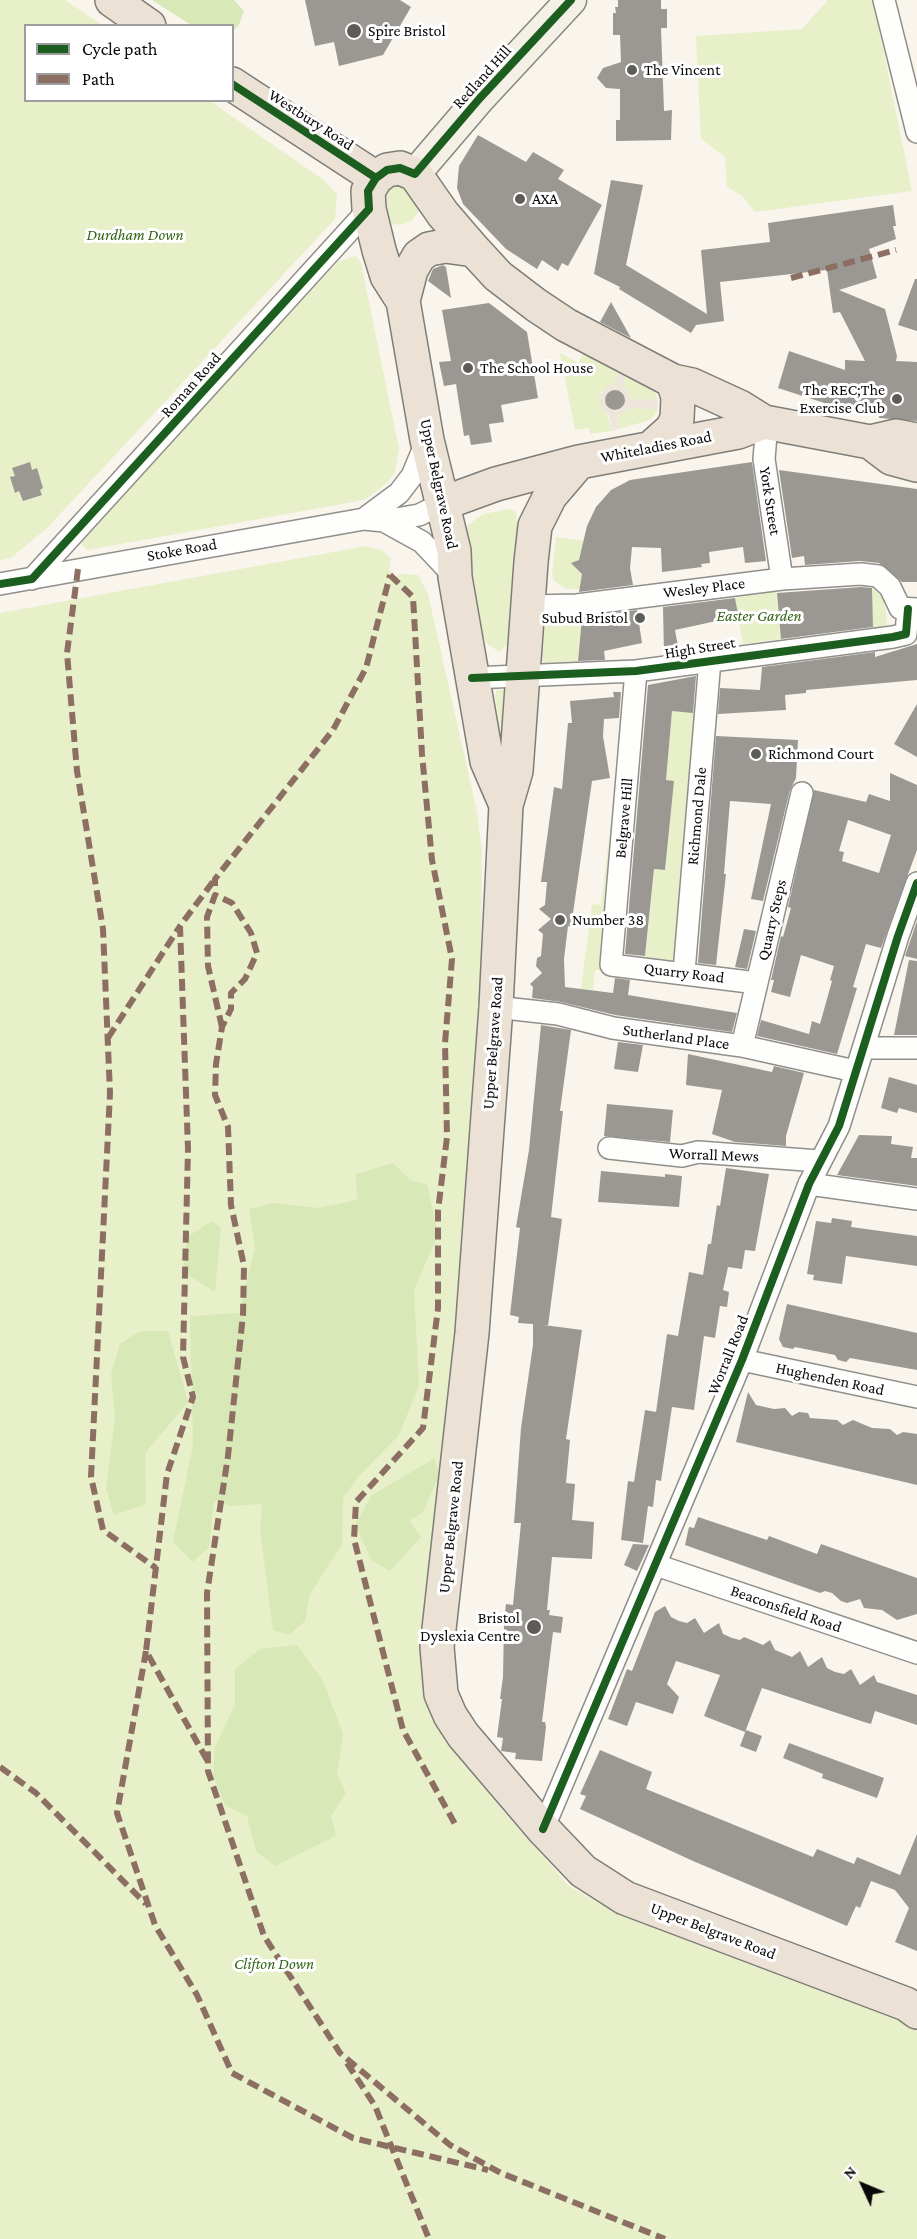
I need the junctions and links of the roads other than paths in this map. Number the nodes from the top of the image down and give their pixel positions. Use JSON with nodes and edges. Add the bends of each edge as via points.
{"nodes":[{"id":1,"x":112,"y":0,"type":"edge"},
{"id":2,"x":571,"y":0,"type":"edge"},
{"id":3,"x":884,"y":0,"type":"edge"},
{"id":4,"x":146,"y":24,"type":"edge"},
{"id":5,"x":911,"y":84,"type":"edge"},
{"id":6,"x":234,"y":85,"type":"edge"},
{"id":7,"x":917,"y":132,"type":"edge"},
{"id":8,"x":393,"y":174,"type":"junction"},
{"id":9,"x":369,"y":209,"type":"junction"},
{"id":10,"x":474,"y":250,"type":"junction"},
{"id":11,"x":403,"y":301,"type":"junction"},
{"id":12,"x":673,"y":381,"type":"junction"},
{"id":13,"x":765,"y":423,"type":"junction"},
{"id":14,"x":427,"y":440,"type":"junction"},
{"id":15,"x":917,"y":440,"type":"edge"},
{"id":16,"x":870,"y":442,"type":"junction"},
{"id":17,"x":652,"y":447,"type":"junction"},
{"id":18,"x":579,"y":462,"type":"junction"},
{"id":19,"x":917,"y":465,"type":"edge"},
{"id":20,"x":444,"y":503,"type":"junction"},
{"id":21,"x":374,"y":520,"type":"junction"},
{"id":22,"x":455,"y":577,"type":"junction"},
{"id":23,"x":32,"y":579,"type":"junction"},
{"id":24,"x":782,"y":579,"type":"junction"},
{"id":25,"x":0,"y":584,"type":"edge"},
{"id":26,"x":530,"y":606,"type":"junction"},
{"id":27,"x":912,"y":609,"type":"edge"},
{"id":28,"x":710,"y":660,"type":"junction"},
{"id":29,"x":636,"y":671,"type":"junction"},
{"id":30,"x":472,"y":678,"type":"junction"},
{"id":31,"x":522,"y":678,"type":"junction"},
{"id":32,"x":802,"y":793,"type":"dead end"},
{"id":33,"x":506,"y":805,"type":"junction"},
{"id":34,"x":917,"y":883,"type":"edge"},
{"id":35,"x":611,"y":965,"type":"joint"},
{"id":36,"x":684,"y":972,"type":"junction"},
{"id":37,"x":757,"y":983,"type":"junction"},
{"id":38,"x":496,"y":1007,"type":"junction"},
{"id":39,"x":742,"y":1046,"type":"junction"},
{"id":40,"x":864,"y":1048,"type":"junction"},
{"id":41,"x":917,"y":1048,"type":"edge"},
{"id":42,"x":855,"y":1071,"type":"junction"},
{"id":43,"x":609,"y":1148,"type":"dead end"},
{"id":44,"x":819,"y":1161,"type":"junction"},
{"id":45,"x":809,"y":1184,"type":"junction"},
{"id":46,"x":917,"y":1199,"type":"edge"},
{"id":47,"x":742,"y":1360,"type":"junction"},
{"id":48,"x":917,"y":1397,"type":"edge"},
{"id":49,"x":656,"y":1565,"type":"junction"},
{"id":50,"x":917,"y":1653,"type":"edge"},
{"id":51,"x":543,"y":1829,"type":"junction"},
{"id":52,"x":917,"y":2012,"type":"edge"}],
"edges":[{"from":1,"to":4,"type":"main road"},
{"from":2,"to":8,"type":"main road","name":"Redland Hill","via":[[480,98]]},
{"from":3,"to":5,"type":"street"},
{"from":5,"to":7,"type":"street"},
{"from":6,"to":8,"type":"main road","name":"Westbury Road"},
{"from":8,"to":9,"type":"main road","name":"Upper Belgrave Road","via":[[369,191]]},
{"from":8,"to":10,"type":"main road","name":"Westbury Road"},
{"from":9,"to":11,"type":"main road","name":"Upper Belgrave Road","via":[[387,276]]},
{"from":9,"to":23,"type":"street","name":"Roman Road"},
{"from":10,"to":11,"type":"main road","name":"Upper Belgrave Road","via":[[445,246],[419,255]]},
{"from":10,"to":12,"type":"main road","name":"Westbury Road","via":[[498,276],[566,325]]},
{"from":11,"to":14,"type":"main road","name":"Upper Belgrave Road"},
{"from":12,"to":13,"type":"main road","name":"Westbury Road","via":[[692,385]]},
{"from":12,"to":17,"type":"main road","via":[[678,397],[677,419]]},
{"from":13,"to":16,"type":"main road"},
{"from":13,"to":17,"type":"main road","name":"Whiteladies Road","via":[[738,432]]},
{"from":13,"to":24,"type":"street","name":"York Street","via":[[764,459]]},
{"from":14,"to":20,"type":"main road","name":"Upper Belgrave Road"},
{"from":14,"to":21,"type":"street","name":"Stoke Road","via":[[412,476]]},
{"from":15,"to":16,"type":"main road","via":[[896,436]]},
{"from":16,"to":19,"type":"main road","via":[[891,458]]},
{"from":17,"to":18,"type":"main road","name":"Whiteladies Road"},
{"from":18,"to":20,"type":"main road","name":"Whiteladies Road","via":[[496,484]]},
{"from":18,"to":26,"type":"main road","name":"Upper Belgrave Road","via":[[550,496],[535,526]]},
{"from":20,"to":21,"type":"street","name":"Stoke Road","via":[[425,514]]},
{"from":20,"to":22,"type":"main road","name":"Upper Belgrave Road"},
{"from":21,"to":22,"type":"street","via":[[422,542]]},
{"from":21,"to":23,"type":"street","name":"Stoke Road","via":[[112,562]]},
{"from":22,"to":30,"type":"main road","name":"Upper Belgrave Road"},
{"from":23,"to":25,"type":"street","name":"Stoke Road"},
{"from":24,"to":26,"type":"street","name":"Wesley Place","via":[[577,604]]},
{"from":24,"to":27,"type":"street","name":"Wesley Place","via":[[878,576],[890,587],[900,608]]},
{"from":26,"to":31,"type":"main road","name":"Upper Belgrave Road"},
{"from":27,"to":28,"type":"street","name":"High Street","via":[[906,634]]},
{"from":28,"to":29,"type":"street","name":"High Street"},
{"from":28,"to":36,"type":"street","name":"Richmond Dale"},
{"from":29,"to":31,"type":"street","name":"High Street"},
{"from":29,"to":35,"type":"street","name":"Belgrave Hill"},
{"from":30,"to":31,"type":"street","name":"High Street"},
{"from":30,"to":33,"type":"main road","name":"Upper Belgrave Road","via":[[487,761]]},
{"from":31,"to":33,"type":"main road","name":"Upper Belgrave Road","via":[[516,771]]},
{"from":32,"to":37,"type":"street","name":"Quarry Steps"},
{"from":33,"to":38,"type":"main road","name":"Upper Belgrave Road"},
{"from":34,"to":40,"type":"street","name":"Worrall Road"},
{"from":35,"to":36,"type":"street","name":"Quarry Road"},
{"from":36,"to":37,"type":"street","name":"Quarry Road"},
{"from":37,"to":39,"type":"street","name":"Quarry Steps"},
{"from":38,"to":39,"type":"street","name":"Sutherland Place"},
{"from":38,"to":51,"type":"main road","name":"Upper Belgrave Road","via":[[472,1333],[437,1665],[441,1694],[450,1715]]},
{"from":39,"to":42,"type":"street","name":"Sutherland Place"},
{"from":40,"to":41,"type":"street"},
{"from":40,"to":42,"type":"street","name":"Worrall Road"},
{"from":42,"to":44,"type":"street","name":"Worrall Road","via":[[839,1126]]},
{"from":43,"to":44,"type":"street","name":"Worrall Mews","via":[[682,1156],[698,1152]]},
{"from":44,"to":45,"type":"street","name":"Worrall Road"},
{"from":45,"to":46,"type":"street"},
{"from":45,"to":47,"type":"street","name":"Worrall Road"},
{"from":47,"to":48,"type":"street","name":"Hughenden Road"},
{"from":47,"to":49,"type":"street","name":"Worrall Road"},
{"from":49,"to":50,"type":"street","name":"Beaconsfield Road"},
{"from":49,"to":51,"type":"street","name":"Worrall Road"},
{"from":51,"to":52,"type":"main road","name":"Upper Belgrave Road","via":[[583,1870],[625,1898],[906,2004]]}]}
